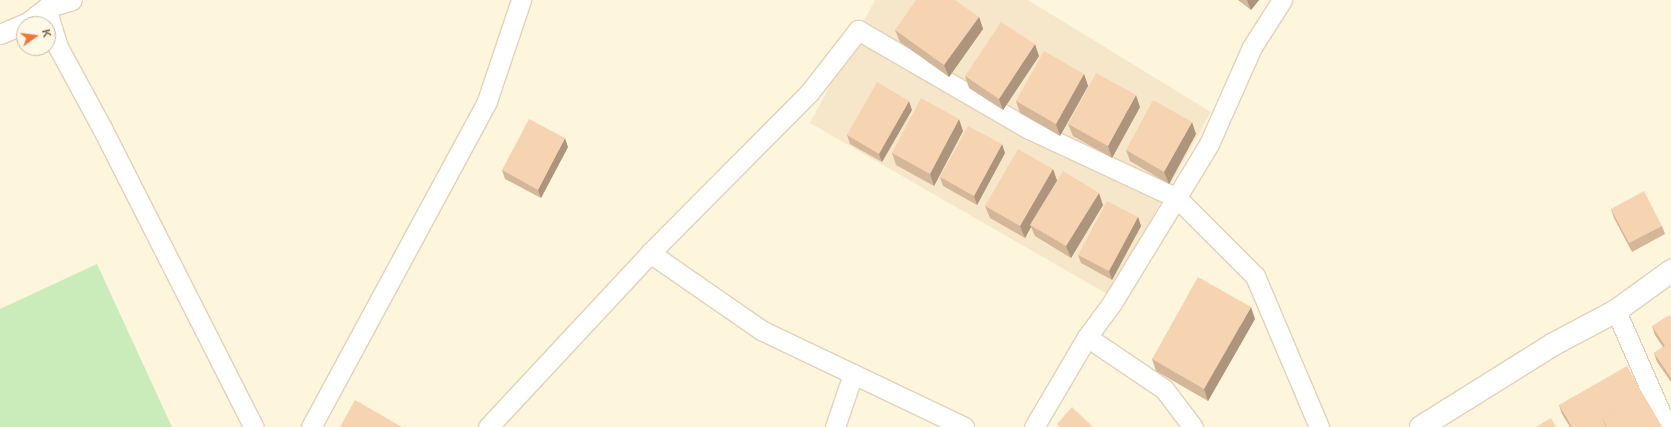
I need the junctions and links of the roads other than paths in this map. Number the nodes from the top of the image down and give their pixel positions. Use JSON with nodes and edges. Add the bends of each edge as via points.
{"nodes":[{"id":1,"x":72,"y":0,"type":"edge"},
{"id":2,"x":521,"y":0,"type":"edge"},
{"id":3,"x":1282,"y":0,"type":"edge"},
{"id":4,"x":46,"y":8,"type":"junction"},
{"id":5,"x":35,"y":16,"type":"edge"},
{"id":6,"x":16,"y":27,"type":"edge"},
{"id":7,"x":0,"y":34,"type":"edge"},
{"id":8,"x":1177,"y":198,"type":"junction"},
{"id":9,"x":650,"y":253,"type":"junction"},
{"id":10,"x":1671,"y":271,"type":"edge"},
{"id":11,"x":1616,"y":311,"type":"junction"},
{"id":12,"x":1087,"y":337,"type":"junction"},
{"id":13,"x":852,"y":374,"type":"junction"},
{"id":14,"x":254,"y":427,"type":"edge"},
{"id":15,"x":311,"y":427,"type":"edge"},
{"id":16,"x":488,"y":427,"type":"edge"},
{"id":17,"x":835,"y":427,"type":"edge"},
{"id":18,"x":964,"y":427,"type":"edge"},
{"id":19,"x":1034,"y":427,"type":"edge"},
{"id":20,"x":1194,"y":427,"type":"edge"},
{"id":21,"x":1319,"y":427,"type":"edge"},
{"id":22,"x":1421,"y":427,"type":"edge"},
{"id":23,"x":1667,"y":427,"type":"edge"}],
"edges":[{"from":1,"to":4,"type":"street"},
{"from":2,"to":15,"type":"street","via":[[487,101]]},
{"from":3,"to":8,"type":"street","via":[[1252,47],[1209,144]]},
{"from":4,"to":5,"type":"street"},
{"from":4,"to":14,"type":"street","via":[[58,47]]},
{"from":6,"to":7,"type":"street"},
{"from":8,"to":9,"type":"street","via":[[1029,129],[858,30],[809,93]]},
{"from":8,"to":12,"type":"street","via":[[1112,303]]},
{"from":8,"to":21,"type":"street","via":[[1255,276]]},
{"from":9,"to":13,"type":"street","via":[[761,330]]},
{"from":9,"to":16,"type":"street"},
{"from":10,"to":11,"type":"street"},
{"from":11,"to":22,"type":"street","via":[[1552,345]]},
{"from":11,"to":23,"type":"street"},
{"from":12,"to":19,"type":"street"},
{"from":12,"to":20,"type":"street","via":[[1164,389]]},
{"from":13,"to":17,"type":"street"},
{"from":13,"to":18,"type":"street"}]}
